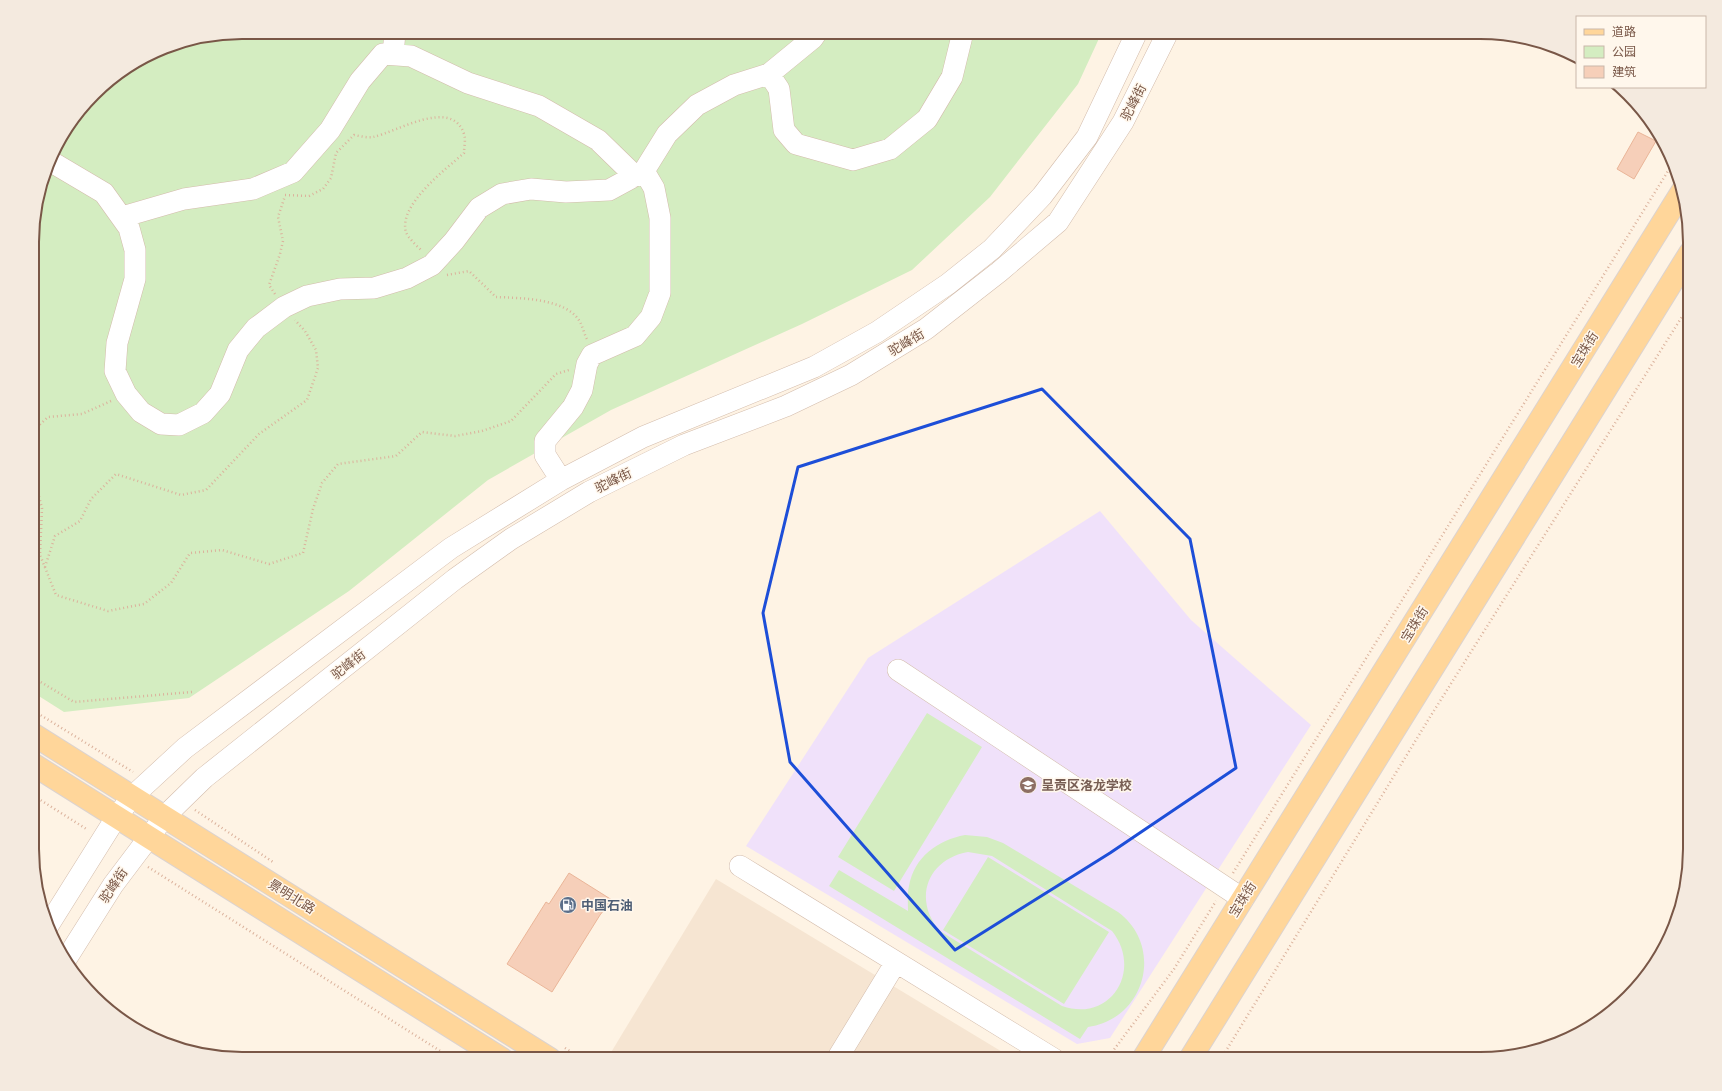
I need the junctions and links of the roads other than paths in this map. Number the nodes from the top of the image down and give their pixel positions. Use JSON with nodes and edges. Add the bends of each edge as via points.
{"nodes":[{"id":1,"x":394,"y":39,"type":"edge"},
{"id":2,"x":812,"y":39,"type":"edge"},
{"id":3,"x":961,"y":39,"type":"edge"},
{"id":4,"x":1134,"y":39,"type":"edge"},
{"id":5,"x":1164,"y":39,"type":"edge"},
{"id":6,"x":393,"y":55,"type":"junction"},
{"id":7,"x":769,"y":74,"type":"junction"},
{"id":8,"x":55,"y":163,"type":"edge"},
{"id":9,"x":639,"y":173,"type":"junction"},
{"id":10,"x":1678,"y":198,"type":"edge"},
{"id":11,"x":122,"y":217,"type":"junction"},
{"id":12,"x":1683,"y":264,"type":"edge"},
{"id":13,"x":561,"y":480,"type":"junction"},
{"id":14,"x":898,"y":670,"type":"dead end"},
{"id":15,"x":39,"y":738,"type":"edge"},
{"id":16,"x":39,"y":768,"type":"edge"},
{"id":17,"x":133,"y":796,"type":"junction"},
{"id":18,"x":117,"y":816,"type":"junction"},
{"id":19,"x":165,"y":816,"type":"junction"},
{"id":20,"x":148,"y":836,"type":"junction"},
{"id":21,"x":740,"y":866,"type":"dead end"},
{"id":22,"x":1242,"y":899,"type":"junction"},
{"id":23,"x":52,"y":920,"type":"edge"},
{"id":24,"x":69,"y":955,"type":"edge"},
{"id":25,"x":896,"y":962,"type":"junction"},
{"id":26,"x":491,"y":1052,"type":"edge"},
{"id":27,"x":539,"y":1052,"type":"edge"},
{"id":28,"x":841,"y":1052,"type":"edge"},
{"id":29,"x":1043,"y":1052,"type":"edge"},
{"id":30,"x":1147,"y":1052,"type":"edge"},
{"id":31,"x":1194,"y":1052,"type":"edge"}],
"edges":[{"from":1,"to":6,"type":"street"},
{"from":2,"to":7,"type":"street"},
{"from":3,"to":7,"type":"street","via":[[952,77],[927,119],[890,149],[853,160],[796,144],[784,130],[779,89]]},
{"from":4,"to":13,"type":"street","name":"驼峰街","via":[[1078,149],[1042,196],[992,249],[948,284],[877,332],[814,367],[643,436]]},
{"from":5,"to":19,"type":"street","name":"驼峰街","via":[[1123,122],[1058,222],[926,330],[851,375],[786,406],[684,445],[589,492],[511,539],[455,579],[210,773]]},
{"from":6,"to":9,"type":"street","via":[[411,56],[468,83],[539,106],[598,140]]},
{"from":6,"to":11,"type":"street","via":[[383,54],[360,81],[330,130],[293,172],[253,189],[184,199]]},
{"from":7,"to":9,"type":"street","via":[[734,85],[697,104],[667,134]]},
{"from":8,"to":11,"type":"street","via":[[104,193]]},
{"from":9,"to":11,"type":"street","via":[[609,190],[566,192],[531,189],[502,194],[479,208],[432,265],[407,278],[374,288],[334,290],[307,296],[284,307],[256,328],[238,350],[216,399],[203,413],[179,424],[161,424],[141,412],[126,394],[115,371],[117,343],[135,279],[135,250],[129,228]]},
{"from":9,"to":13,"type":"street","via":[[654,188],[660,218],[660,294],[651,317],[635,336],[590,359],[582,390],[573,407],[546,441],[545,455]]},
{"from":10,"to":22,"type":"main road","name":"宝珠街"},
{"from":12,"to":31,"type":"main road"},
{"from":13,"to":17,"type":"street","name":"驼峰街","via":[[451,548],[185,748]]},
{"from":14,"to":22,"type":"street"},
{"from":15,"to":17,"type":"main road","name":"景明北路"},
{"from":16,"to":18,"type":"main road","name":"景明北路"},
{"from":17,"to":18,"type":"street","name":"驼峰街"},
{"from":17,"to":19,"type":"main road","name":"景明北路"},
{"from":18,"to":20,"type":"main road","name":"景明北路"},
{"from":18,"to":23,"type":"street","name":"驼峰街"},
{"from":19,"to":20,"type":"street","name":"驼峰街"},
{"from":19,"to":27,"type":"main road","name":"景明北路"},
{"from":20,"to":24,"type":"street","name":"驼峰街"},
{"from":20,"to":26,"type":"main road","name":"景明北路"},
{"from":21,"to":25,"type":"street"},
{"from":22,"to":30,"type":"main road","name":"宝珠街"},
{"from":25,"to":28,"type":"street"},
{"from":25,"to":29,"type":"street"}]}
